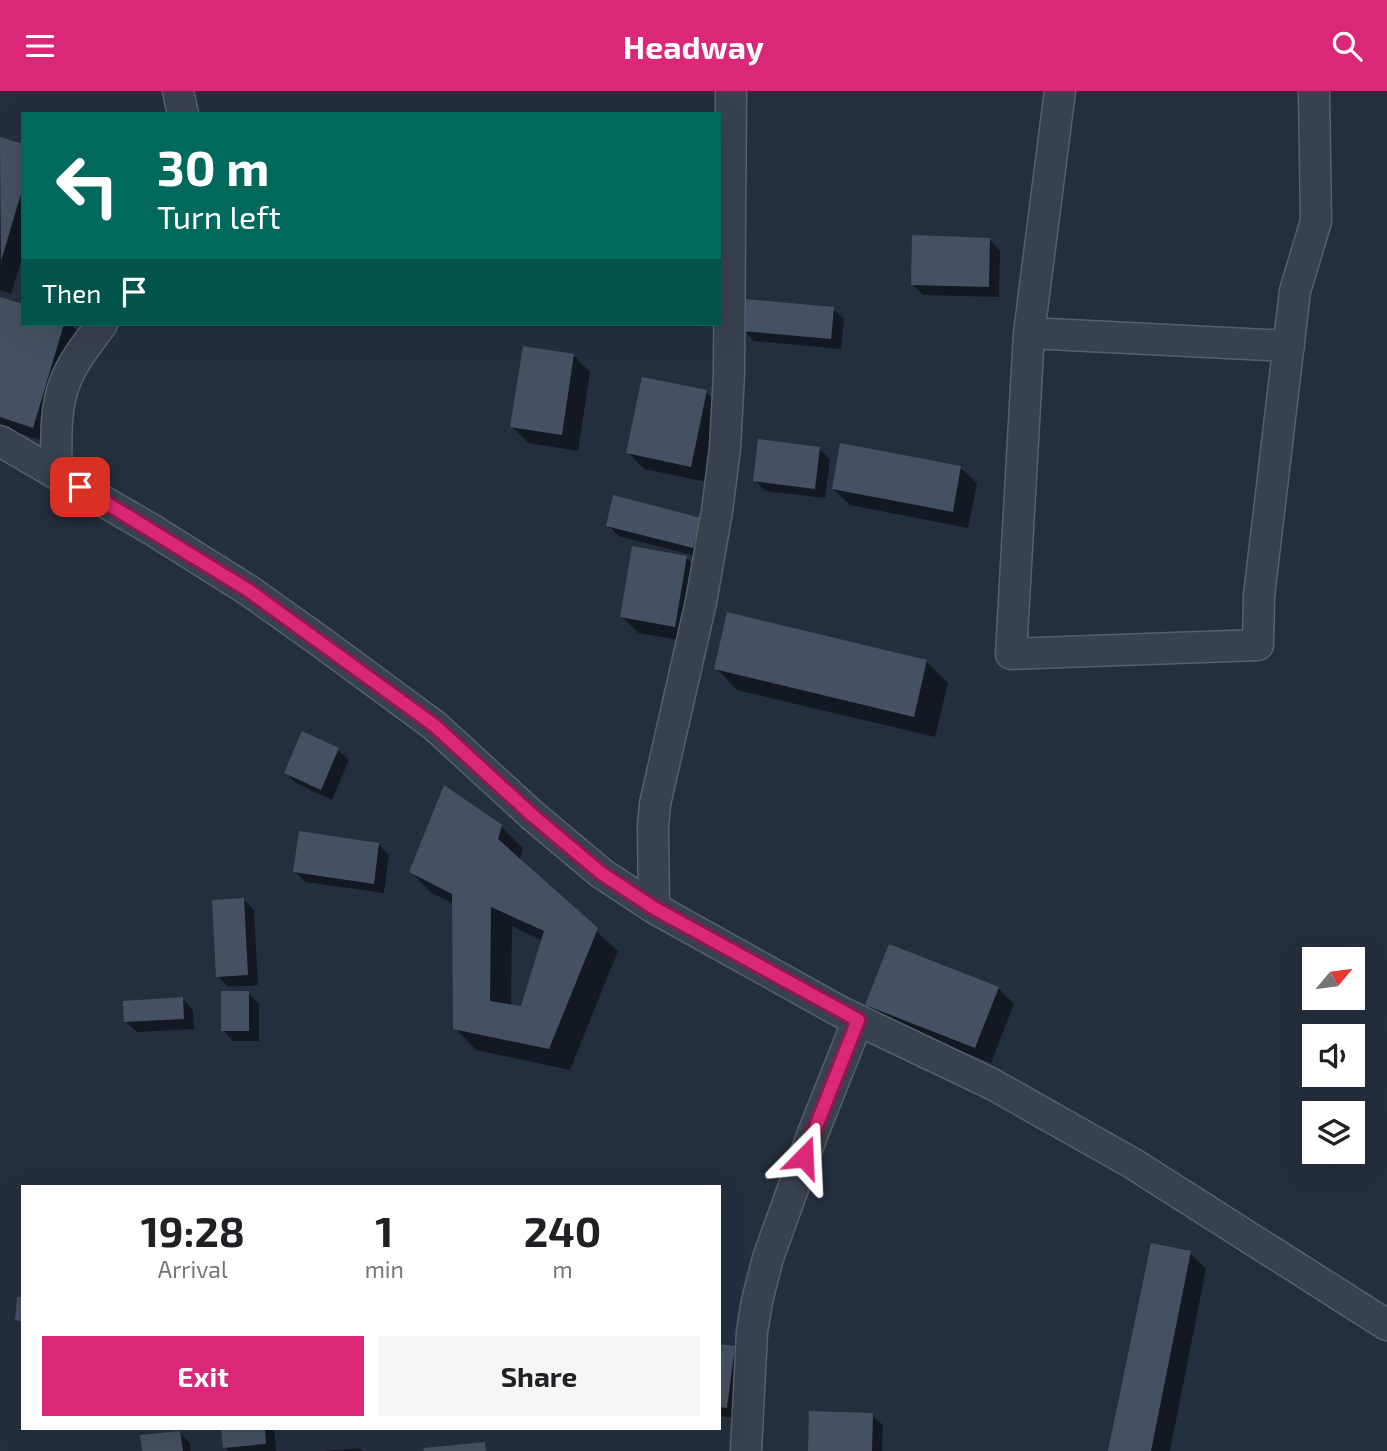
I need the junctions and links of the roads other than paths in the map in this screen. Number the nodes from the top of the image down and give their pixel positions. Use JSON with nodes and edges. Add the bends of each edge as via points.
{"nodes":[{"id":1,"x":178,"y":91,"type":"edge"},
{"id":2,"x":731,"y":91,"type":"edge"},
{"id":3,"x":1060,"y":91,"type":"edge"},
{"id":4,"x":1314,"y":91,"type":"edge"},
{"id":5,"x":183,"y":112,"type":"edge"},
{"id":6,"x":101,"y":326,"type":"edge"},
{"id":7,"x":1029,"y":333,"type":"junction"},
{"id":8,"x":1289,"y":346,"type":"junction"},
{"id":9,"x":0,"y":441,"type":"edge"},
{"id":10,"x":56,"y":474,"type":"junction"},
{"id":11,"x":654,"y":908,"type":"junction"},
{"id":12,"x":858,"y":1020,"type":"junction"},
{"id":13,"x":1387,"y":1325,"type":"edge"},
{"id":14,"x":746,"y":1451,"type":"edge"}],
"edges":[{"from":1,"to":5,"type":"street"},
{"from":2,"to":11,"type":"street","via":[[725,448],[701,602],[654,804]]},
{"from":3,"to":7,"type":"street"},
{"from":4,"to":8,"type":"street","via":[[1316,221],[1295,291]]},
{"from":6,"to":10,"type":"street","via":[[63,386]]},
{"from":7,"to":8,"type":"street"},
{"from":7,"to":8,"type":"street","via":[[1011,654],[1258,645],[1259,596]]},
{"from":9,"to":10,"type":"street"},
{"from":10,"to":11,"type":"street","via":[[248,590],[321,642],[435,726],[601,873]]},
{"from":11,"to":12,"type":"street"},
{"from":12,"to":13,"type":"street","via":[[992,1084],[1132,1163]]},
{"from":12,"to":14,"type":"street","via":[[782,1215],[757,1301]]}]}
